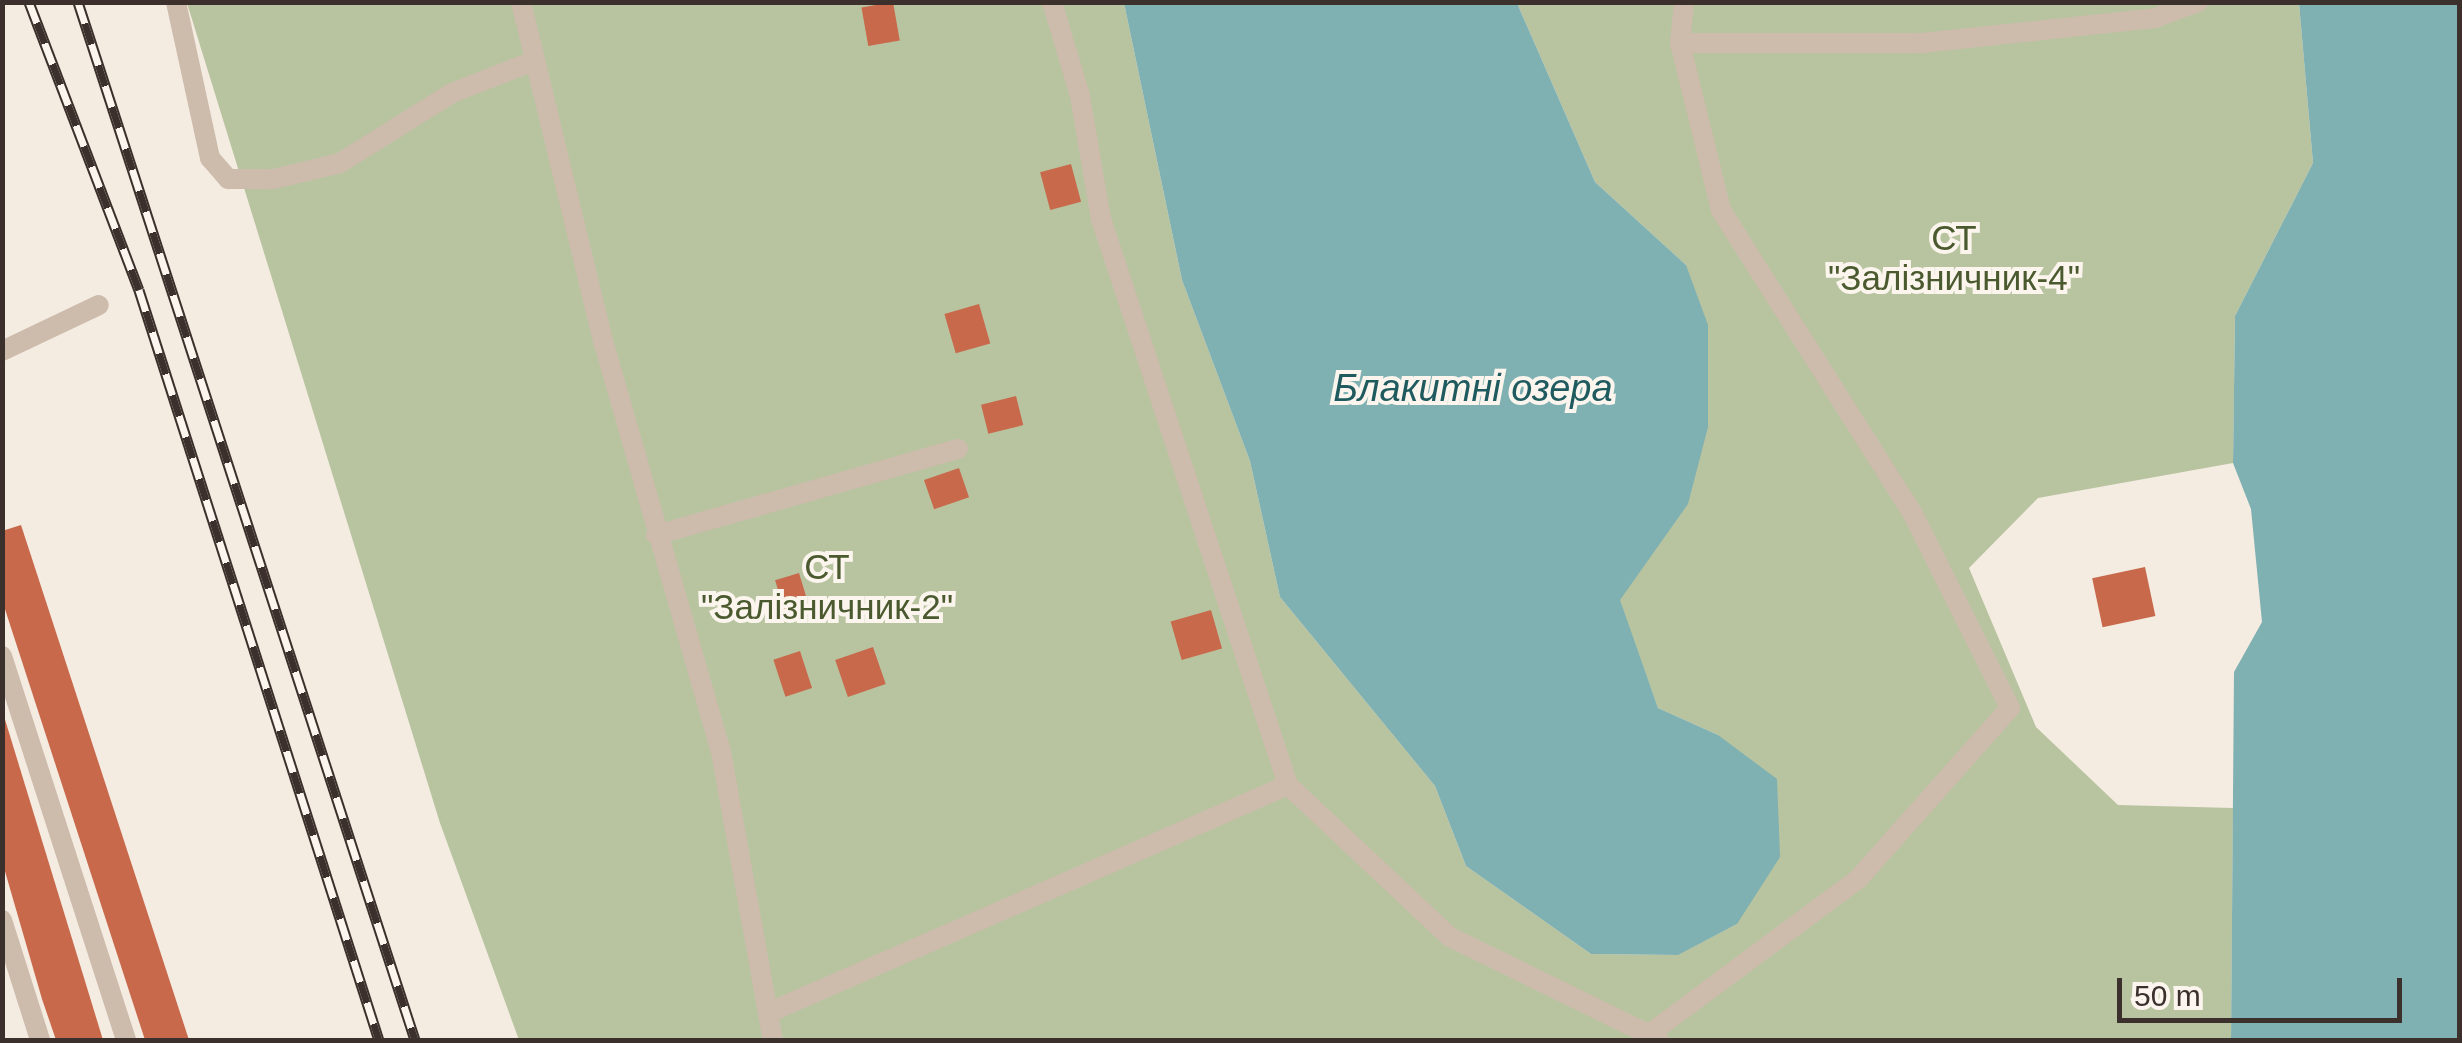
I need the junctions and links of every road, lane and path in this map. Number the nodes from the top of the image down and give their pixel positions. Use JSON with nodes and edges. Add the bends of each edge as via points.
{"nodes":[{"id":1,"x":176,"y":2,"type":"edge"},
{"id":2,"x":520,"y":2,"type":"edge"},
{"id":3,"x":1052,"y":2,"type":"edge"},
{"id":4,"x":1684,"y":2,"type":"edge"},
{"id":5,"x":2198,"y":2,"type":"edge"},
{"id":6,"x":1680,"y":43,"type":"junction"},
{"id":7,"x":530,"y":62,"type":"junction"},
{"id":8,"x":99,"y":306,"type":"dead end"},
{"id":9,"x":2,"y":351,"type":"edge"},
{"id":10,"x":958,"y":449,"type":"dead end"},
{"id":11,"x":656,"y":536,"type":"junction"},
{"id":12,"x":2,"y":656,"type":"edge"},
{"id":13,"x":1288,"y":784,"type":"junction"},
{"id":14,"x":2,"y":920,"type":"edge"},
{"id":15,"x":768,"y":1013,"type":"junction"},
{"id":16,"x":1656,"y":1036,"type":"edge"},
{"id":17,"x":40,"y":1040,"type":"edge"},
{"id":18,"x":126,"y":1040,"type":"edge"},
{"id":19,"x":773,"y":1040,"type":"edge"}],
"edges":[{"from":1,"to":7,"type":"lane","via":[[210,158],[228,180],[274,180],[340,163],[452,92]]},
{"from":2,"to":7,"type":"lane"},
{"from":3,"to":13,"type":"lane","via":[[1080,96],[1101,219]]},
{"from":4,"to":6,"type":"lane"},
{"from":5,"to":6,"type":"lane","via":[[2155,18],[1922,43]]},
{"from":6,"to":16,"type":"lane","via":[[1721,210],[1913,514],[2010,708],[1860,878]]},
{"from":7,"to":11,"type":"lane"},
{"from":8,"to":9,"type":"lane"},
{"from":10,"to":11,"type":"lane"},
{"from":11,"to":15,"type":"lane","via":[[721,752]]},
{"from":12,"to":18,"type":"lane"},
{"from":13,"to":15,"type":"lane"},
{"from":13,"to":16,"type":"lane","via":[[1450,937]]},
{"from":14,"to":17,"type":"lane"},
{"from":15,"to":19,"type":"lane"}]}
